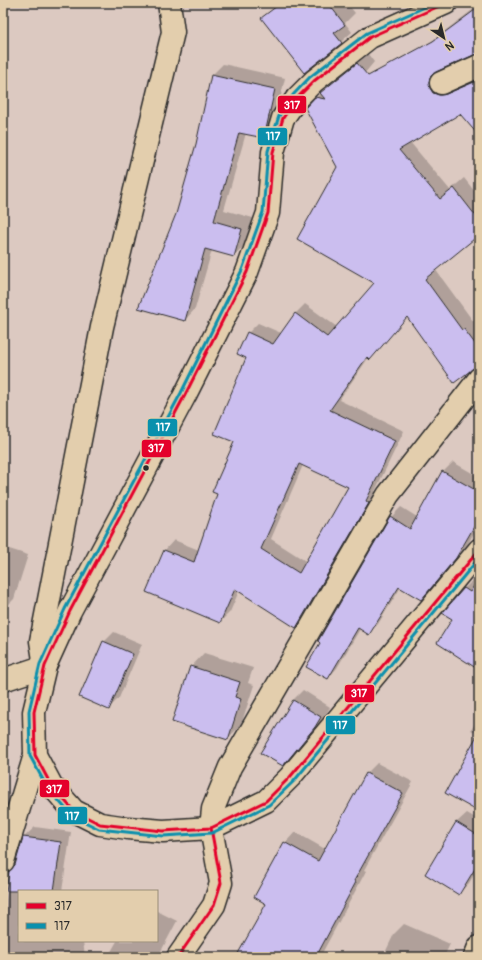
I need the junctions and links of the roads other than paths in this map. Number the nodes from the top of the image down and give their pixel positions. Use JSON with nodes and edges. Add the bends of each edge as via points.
{"nodes":[{"id":1,"x":169,"y":3,"type":"edge"},
{"id":2,"x":446,"y":3,"type":"edge"},
{"id":3,"x":479,"y":66,"type":"edge"},
{"id":4,"x":441,"y":83,"type":"dead end"},
{"id":5,"x":479,"y":379,"type":"edge"},
{"id":6,"x":479,"y":550,"type":"edge"},
{"id":7,"x":44,"y":666,"type":"junction"},
{"id":8,"x":3,"y":680,"type":"edge"},
{"id":9,"x":35,"y":755,"type":"junction"},
{"id":10,"x":211,"y":828,"type":"junction"},
{"id":11,"x":3,"y":861,"type":"edge"},
{"id":12,"x":479,"y":948,"type":"edge"},
{"id":13,"x":178,"y":957,"type":"edge"},
{"id":14,"x":475,"y":957,"type":"edge"}],
"edges":[{"from":1,"to":7,"type":"street","via":[[173,32],[102,327],[41,642]]},
{"from":2,"to":7,"type":"street","via":[[370,37],[314,81],[297,98],[283,118],[273,152],[268,213],[247,272],[186,395],[70,611]]},
{"from":3,"to":4,"type":"street"},
{"from":5,"to":10,"type":"street","via":[[388,495],[230,767],[213,810]]},
{"from":6,"to":10,"type":"street","via":[[290,777],[266,801]]},
{"from":7,"to":8,"type":"street"},
{"from":7,"to":9,"type":"street","via":[[34,712]]},
{"from":9,"to":10,"type":"street","via":[[51,785],[74,811],[100,824],[162,832]]},
{"from":9,"to":11,"type":"street"},
{"from":10,"to":13,"type":"street","via":[[221,883],[214,905]]},
{"from":12,"to":14,"type":"street"}]}
